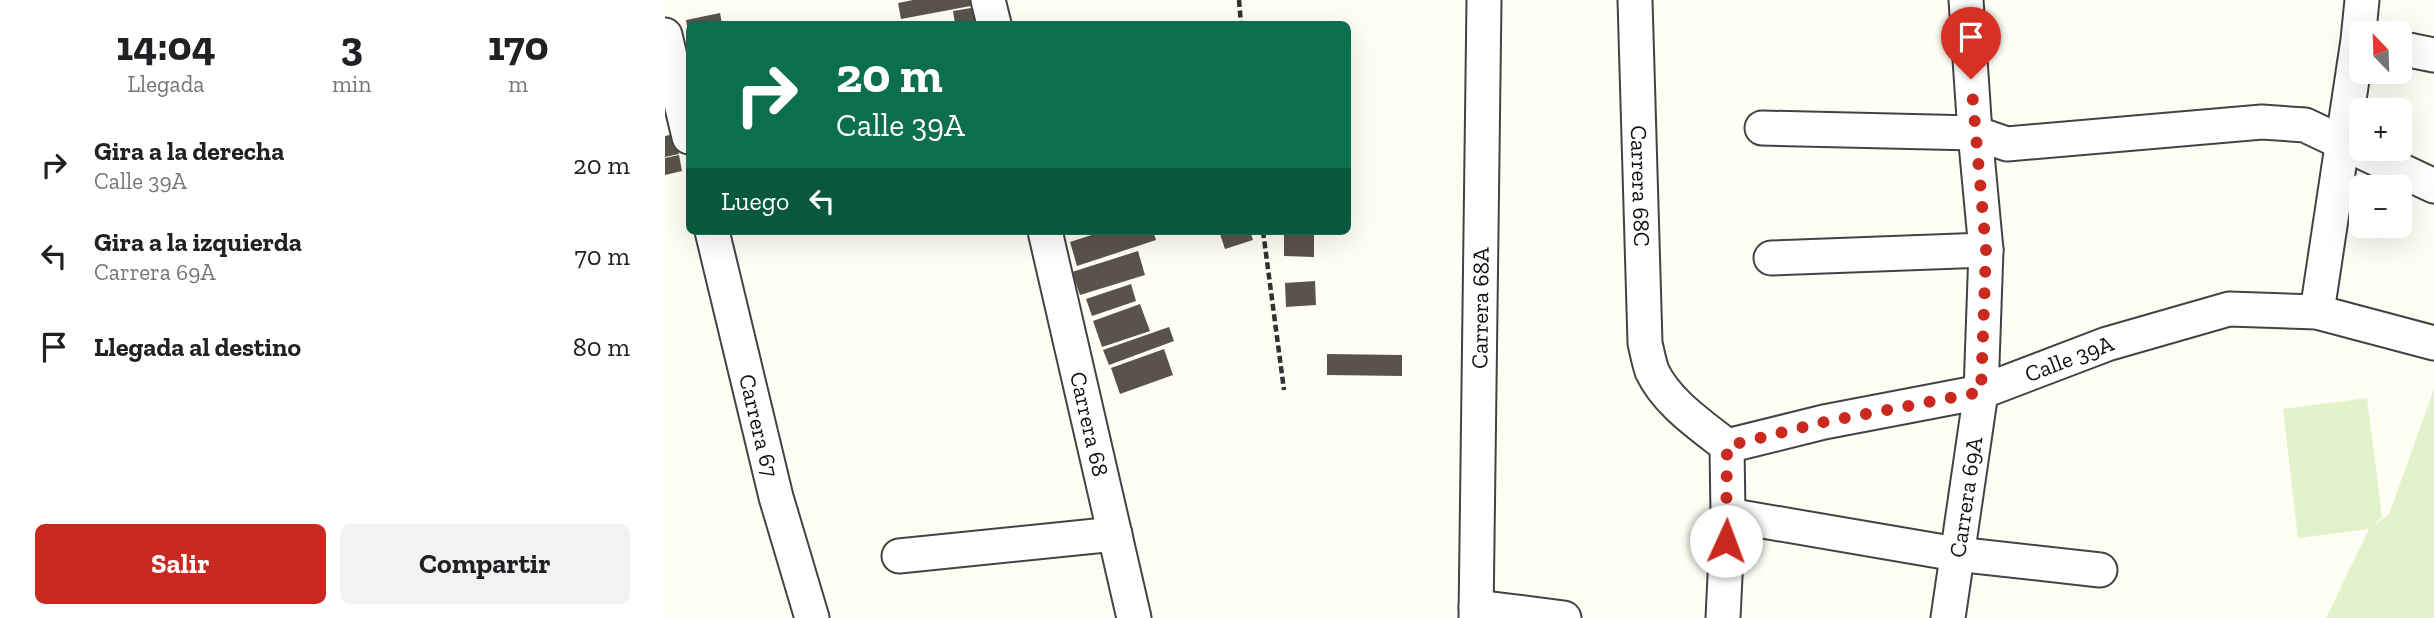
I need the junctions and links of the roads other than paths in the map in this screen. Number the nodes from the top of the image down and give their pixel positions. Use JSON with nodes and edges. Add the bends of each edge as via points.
{"nodes":[{"id":1,"x":988,"y":0,"type":"edge"},
{"id":2,"x":1484,"y":0,"type":"edge"},
{"id":3,"x":1635,"y":0,"type":"edge"},
{"id":4,"x":1966,"y":0,"type":"edge"},
{"id":5,"x":2362,"y":0,"type":"edge"},
{"id":6,"x":993,"y":21,"type":"edge"},
{"id":7,"x":2361,"y":21,"type":"edge"},
{"id":8,"x":665,"y":35,"type":"edge"},
{"id":9,"x":2412,"y":51,"type":"edge"},
{"id":10,"x":2434,"y":55,"type":"edge"},
{"id":11,"x":2353,"y":84,"type":"edge"},
{"id":12,"x":686,"y":124,"type":"edge"},
{"id":13,"x":1762,"y":128,"type":"dead end"},
{"id":14,"x":1975,"y":132,"type":"junction"},
{"id":15,"x":2343,"y":144,"type":"junction"},
{"id":16,"x":2434,"y":186,"type":"edge"},
{"id":17,"x":713,"y":235,"type":"edge"},
{"id":18,"x":1046,"y":235,"type":"edge"},
{"id":19,"x":1986,"y":250,"type":"junction"},
{"id":20,"x":1771,"y":258,"type":"dead end"},
{"id":21,"x":2317,"y":312,"type":"junction"},
{"id":22,"x":2434,"y":343,"type":"edge"},
{"id":23,"x":1981,"y":392,"type":"junction"},
{"id":24,"x":1727,"y":446,"type":"junction"},
{"id":25,"x":1728,"y":515,"type":"junction"},
{"id":26,"x":1115,"y":534,"type":"junction"},
{"id":27,"x":1956,"y":554,"type":"junction"},
{"id":28,"x":899,"y":556,"type":"dead end"},
{"id":29,"x":2100,"y":570,"type":"dead end"},
{"id":30,"x":1476,"y":612,"type":"edge"},
{"id":31,"x":812,"y":618,"type":"edge"},
{"id":32,"x":1134,"y":618,"type":"edge"},
{"id":33,"x":1564,"y":618,"type":"edge"},
{"id":34,"x":1723,"y":618,"type":"edge"},
{"id":35,"x":1948,"y":618,"type":"edge"}],
"edges":[{"from":1,"to":6,"type":"street"},
{"from":2,"to":30,"type":"street","name":"Carrera 68A"},
{"from":3,"to":24,"type":"street","name":"Carrera 68C","via":[[1645,343],[1663,388]]},
{"from":4,"to":14,"type":"street","name":"Carrera 69A"},
{"from":5,"to":7,"type":"street"},
{"from":8,"to":12,"type":"street"},
{"from":9,"to":10,"type":"street"},
{"from":11,"to":15,"type":"street"},
{"from":13,"to":14,"type":"street"},
{"from":14,"to":15,"type":"street","via":[[2007,144],[2262,122],[2305,125]]},
{"from":14,"to":19,"type":"street","name":"Carrera 69A"},
{"from":15,"to":16,"type":"street"},
{"from":15,"to":21,"type":"street"},
{"from":17,"to":31,"type":"street","name":"Carrera 67","via":[[776,497]]},
{"from":18,"to":26,"type":"street","name":"Carrera 68"},
{"from":19,"to":20,"type":"street"},
{"from":19,"to":23,"type":"street","name":"Carrera 69A"},
{"from":21,"to":22,"type":"street","name":"Calle 39A"},
{"from":21,"to":23,"type":"street","name":"Calle 39A","via":[[2229,309],[2107,344]]},
{"from":23,"to":24,"type":"street","name":"Calle 39A"},
{"from":23,"to":27,"type":"street","name":"Carrera 69A"},
{"from":24,"to":25,"type":"street"},
{"from":25,"to":27,"type":"street"},
{"from":25,"to":34,"type":"street"},
{"from":26,"to":28,"type":"street"},
{"from":26,"to":32,"type":"street","name":"Carrera 68"},
{"from":27,"to":29,"type":"street"},
{"from":27,"to":35,"type":"street","name":"Carrera 69A"},
{"from":30,"to":33,"type":"street"}]}
